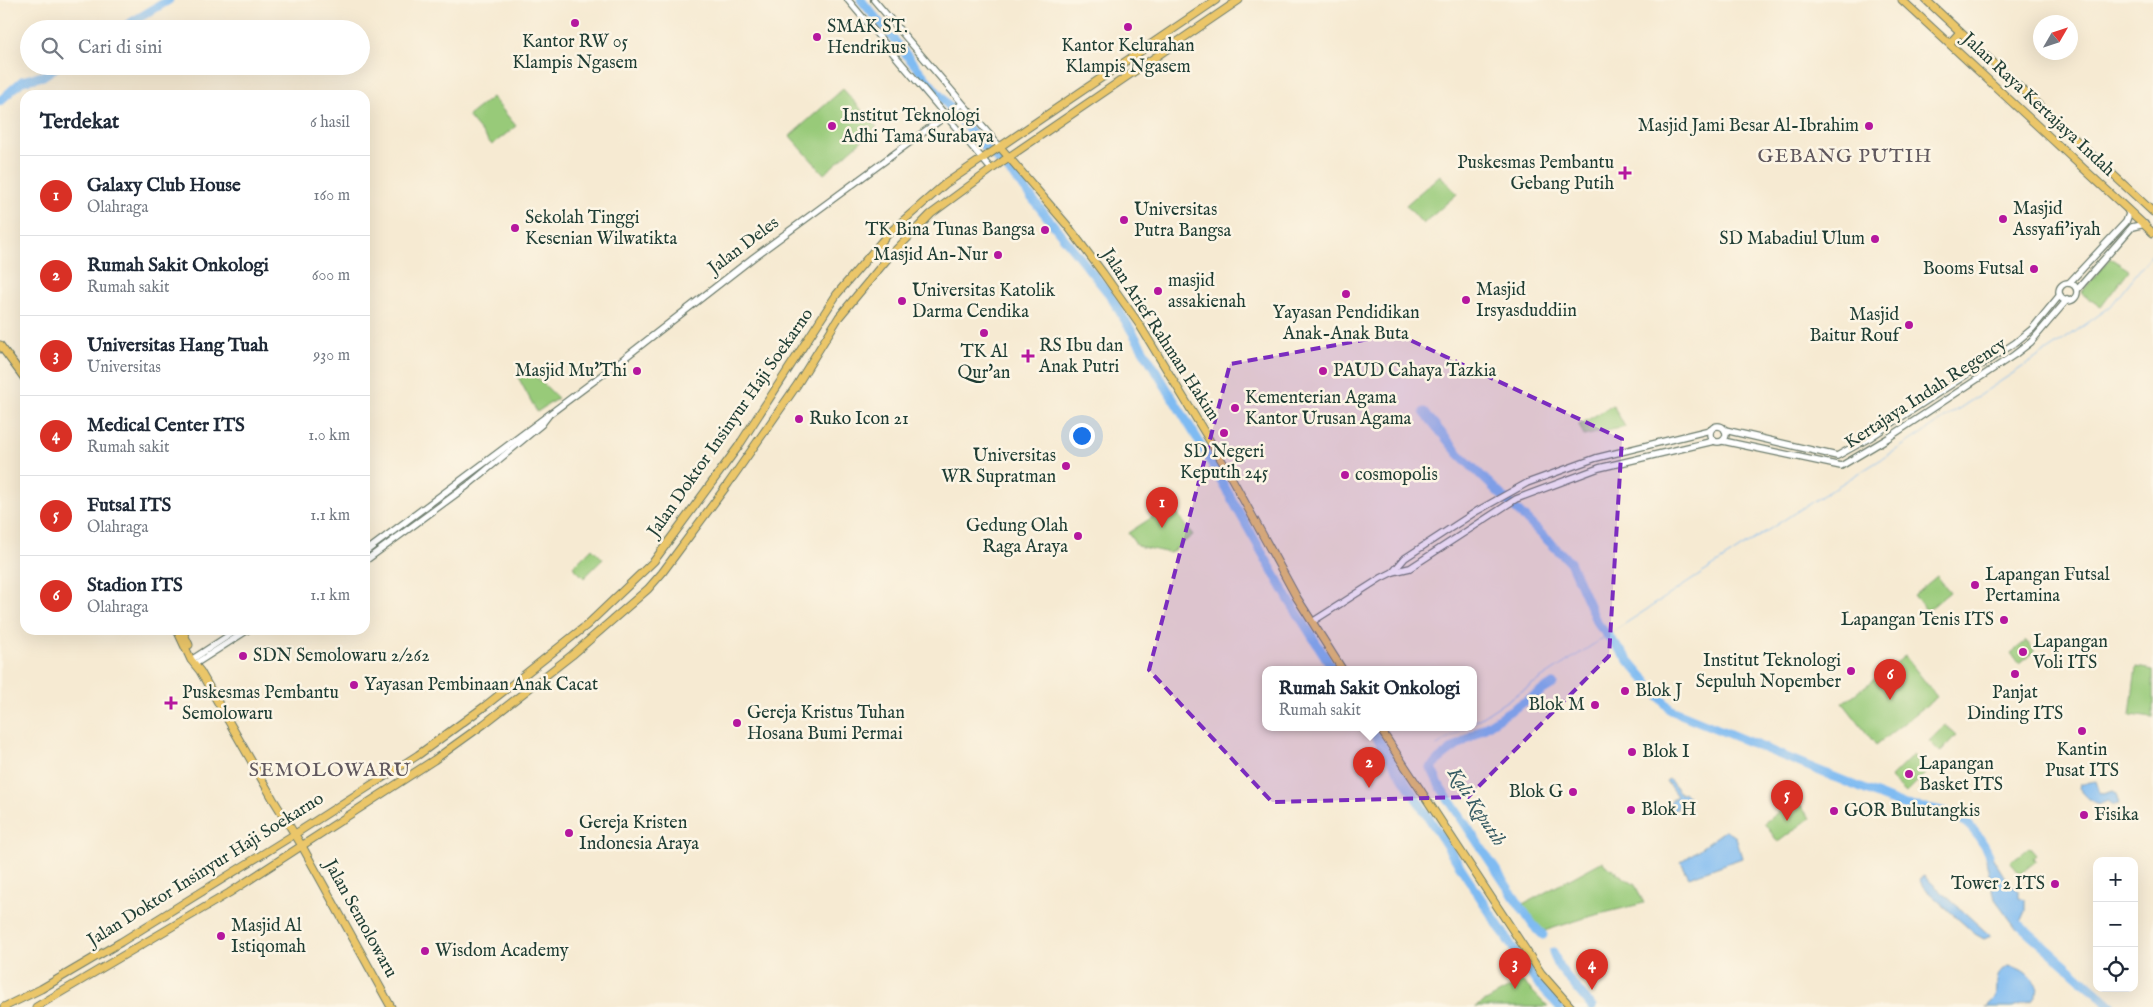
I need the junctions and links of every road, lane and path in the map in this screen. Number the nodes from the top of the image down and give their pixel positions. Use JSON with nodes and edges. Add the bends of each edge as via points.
{"nodes":[{"id":1,"x":848,"y":0,"type":"edge"},
{"id":2,"x":874,"y":0,"type":"edge"},
{"id":3,"x":1216,"y":0,"type":"edge"},
{"id":4,"x":1239,"y":0,"type":"edge"},
{"id":5,"x":1902,"y":0,"type":"edge"},
{"id":6,"x":1926,"y":0,"type":"edge"},
{"id":7,"x":1208,"y":6,"type":"junction"},
{"id":8,"x":1198,"y":13,"type":"junction"},
{"id":9,"x":1216,"y":17,"type":"junction"},
{"id":10,"x":1205,"y":24,"type":"junction"},
{"id":11,"x":1960,"y":32,"type":"junction"},
{"id":12,"x":1950,"y":43,"type":"junction"},
{"id":13,"x":960,"y":106,"type":"junction"},
{"id":14,"x":948,"y":115,"type":"junction"},
{"id":15,"x":997,"y":149,"type":"junction"},
{"id":16,"x":983,"y":158,"type":"junction"},
{"id":17,"x":1006,"y":159,"type":"junction"},
{"id":18,"x":992,"y":168,"type":"junction"},
{"id":19,"x":2140,"y":200,"type":"junction"},
{"id":20,"x":2128,"y":209,"type":"junction"},
{"id":21,"x":2151,"y":211,"type":"edge"},
{"id":22,"x":2142,"y":222,"type":"junction"},
{"id":23,"x":2153,"y":233,"type":"edge"},
{"id":24,"x":2069,"y":283,"type":"junction"},
{"id":25,"x":2077,"y":290,"type":"junction"},
{"id":26,"x":2060,"y":295,"type":"junction"},
{"id":27,"x":2067,"y":300,"type":"junction"},
{"id":28,"x":0,"y":345,"type":"edge"},
{"id":29,"x":0,"y":353,"type":"edge"},
{"id":30,"x":798,"y":357,"type":"junction"},
{"id":31,"x":809,"y":364,"type":"junction"},
{"id":32,"x":20,"y":372,"type":"edge"},
{"id":33,"x":784,"y":377,"type":"junction"},
{"id":34,"x":20,"y":379,"type":"edge"},
{"id":35,"x":1955,"y":381,"type":"junction"},
{"id":36,"x":797,"y":385,"type":"junction"},
{"id":37,"x":1961,"y":389,"type":"junction"},
{"id":38,"x":540,"y":423,"type":"junction"},
{"id":39,"x":1882,"y":429,"type":"junction"},
{"id":40,"x":1710,"y":430,"type":"junction"},
{"id":41,"x":1726,"y":430,"type":"junction"},
{"id":42,"x":1888,"y":438,"type":"junction"},
{"id":43,"x":1714,"y":441,"type":"junction"},
{"id":44,"x":1722,"y":441,"type":"junction"},
{"id":45,"x":1596,"y":458,"type":"junction"},
{"id":46,"x":1599,"y":468,"type":"junction"},
{"id":47,"x":1539,"y":478,"type":"junction"},
{"id":48,"x":1542,"y":488,"type":"junction"},
{"id":49,"x":370,"y":548,"type":"edge"},
{"id":50,"x":370,"y":557,"type":"edge"},
{"id":51,"x":1393,"y":572,"type":"junction"},
{"id":52,"x":1312,"y":622,"type":"junction"},
{"id":53,"x":180,"y":635,"type":"edge"},
{"id":54,"x":184,"y":635,"type":"edge"},
{"id":55,"x":230,"y":635,"type":"edge"},
{"id":56,"x":239,"y":635,"type":"edge"},
{"id":57,"x":195,"y":661,"type":"junction"},
{"id":58,"x":1340,"y":666,"type":"edge"},
{"id":59,"x":513,"y":684,"type":"junction"},
{"id":60,"x":522,"y":695,"type":"junction"},
{"id":61,"x":496,"y":697,"type":"junction"},
{"id":62,"x":505,"y":708,"type":"junction"},
{"id":63,"x":1382,"y":731,"type":"edge"},
{"id":64,"x":295,"y":834,"type":"junction"},
{"id":65,"x":302,"y":846,"type":"junction"},
{"id":66,"x":138,"y":930,"type":"junction"},
{"id":67,"x":121,"y":942,"type":"junction"},
{"id":68,"x":147,"y":942,"type":"junction"},
{"id":69,"x":129,"y":954,"type":"junction"},
{"id":70,"x":4,"y":1007,"type":"edge"},
{"id":71,"x":36,"y":1007,"type":"edge"},
{"id":72,"x":391,"y":1007,"type":"edge"},
{"id":73,"x":1571,"y":1007,"type":"edge"}],
"edges":[{"from":1,"to":14,"type":"street"},
{"from":2,"to":13,"type":"street","name":"Jalan Arief Rahman Hakim"},
{"from":3,"to":7,"type":"main road","name":"Jalan Doktor Insinyur Haji Soekarno"},
{"from":4,"to":9,"type":"main road","name":"Jalan Doktor Insinyur Haji Soekarno"},
{"from":5,"to":12,"type":"main road","name":"Jalan Raya Kertajaya Indah"},
{"from":6,"to":11,"type":"main road","name":"Jalan Raya Kertajaya Indah"},
{"from":7,"to":8,"type":"main road","name":"Jalan Doktor Insinyur Haji Soekarno"},
{"from":7,"to":9,"type":"main road","via":[[1208,12]]},
{"from":8,"to":10,"type":"main road"},
{"from":8,"to":15,"type":"main road","name":"Jalan Doktor Insinyur Haji Soekarno"},
{"from":9,"to":10,"type":"main road","name":"Jalan Doktor Insinyur Haji Soekarno"},
{"from":10,"to":17,"type":"main road","name":"Jalan Doktor Insinyur Haji Soekarno"},
{"from":11,"to":12,"type":"main road"},
{"from":11,"to":19,"type":"main road","name":"Jalan Raya Kertajaya Indah"},
{"from":12,"to":20,"type":"main road","name":"Jalan Raya Kertajaya Indah"},
{"from":13,"to":14,"type":"street","name":"Jalan Deles"},
{"from":13,"to":15,"type":"street","name":"Jalan Arief Rahman Hakim"},
{"from":14,"to":16,"type":"street"},
{"from":14,"to":38,"type":"street","name":"Jalan Deles","via":[[770,245]]},
{"from":15,"to":16,"type":"main road","name":"Jalan Doktor Insinyur Haji Soekarno"},
{"from":15,"to":17,"type":"main road","name":"Jalan Arief Rahman Hakim"},
{"from":16,"to":18,"type":"street"},
{"from":16,"to":30,"type":"main road","name":"Jalan Doktor Insinyur Haji Soekarno","via":[[928,197],[888,234],[837,294]]},
{"from":17,"to":18,"type":"main road","name":"Jalan Doktor Insinyur Haji Soekarno"},
{"from":17,"to":52,"type":"main road","name":"Jalan Arief Rahman Hakim","via":[[1067,225],[1139,324],[1225,466]]},
{"from":18,"to":31,"type":"main road","name":"Jalan Doktor Insinyur Haji Soekarno","via":[[930,214],[898,247],[864,284]]},
{"from":19,"to":20,"type":"main road","via":[[2137,207]]},
{"from":19,"to":21,"type":"main road","name":"Jalan Raya Kertajaya Indah"},
{"from":20,"to":22,"type":"main road","name":"Jalan Raya Kertajaya Indah"},
{"from":20,"to":24,"type":"street","via":[[2126,222]]},
{"from":21,"to":22,"type":"main road","via":[[2142,212]]},
{"from":22,"to":23,"type":"main road","name":"Jalan Raya Kertajaya Indah"},
{"from":22,"to":25,"type":"street","via":[[2132,227]]},
{"from":24,"to":25,"type":"street"},
{"from":24,"to":26,"type":"street","via":[[2062,285]]},
{"from":25,"to":27,"type":"street","via":[[2076,296]]},
{"from":26,"to":27,"type":"street"},
{"from":26,"to":35,"type":"street","name":"Kertajaya Indah Regency","via":[[2027,334]]},
{"from":27,"to":37,"type":"street","name":"Kertajaya Indah Regency","via":[[2031,342]]},
{"from":28,"to":32,"type":"main road"},
{"from":29,"to":34,"type":"main road"},
{"from":30,"to":31,"type":"main road","via":[[800,364]]},
{"from":30,"to":33,"type":"main road","name":"Jalan Doktor Insinyur Haji Soekarno"},
{"from":31,"to":36,"type":"main road","name":"Jalan Doktor Insinyur Haji Soekarno"},
{"from":33,"to":36,"type":"main road","via":[[794,379]]},
{"from":33,"to":59,"type":"main road","name":"Jalan Doktor Insinyur Haji Soekarno","via":[[715,479],[654,561],[600,614]]},
{"from":35,"to":37,"type":"street"},
{"from":35,"to":39,"type":"street","name":"Kertajaya Indah Regency"},
{"from":36,"to":60,"type":"main road","name":"Jalan Doktor Insinyur Haji Soekarno","via":[[728,484],[652,584],[588,642]]},
{"from":37,"to":42,"type":"street","name":"Kertajaya Indah Regency"},
{"from":38,"to":49,"type":"street"},
{"from":38,"to":50,"type":"street","via":[[467,486]]},
{"from":39,"to":41,"type":"street","name":"Kertajaya Indah Regency","via":[[1842,454],[1831,456]]},
{"from":39,"to":42,"type":"street"},
{"from":40,"to":41,"type":"street","via":[[1718,425]]},
{"from":40,"to":43,"type":"street"},
{"from":40,"to":45,"type":"street"},
{"from":41,"to":44,"type":"street"},
{"from":42,"to":44,"type":"street","name":"Kertajaya Indah Regency","via":[[1841,466]]},
{"from":43,"to":44,"type":"street"},
{"from":43,"to":46,"type":"street"},
{"from":45,"to":46,"type":"street"},
{"from":45,"to":47,"type":"street"},
{"from":46,"to":48,"type":"street"},
{"from":47,"to":48,"type":"street"},
{"from":47,"to":51,"type":"street","via":[[1498,498],[1405,558]]},
{"from":48,"to":51,"type":"street","via":[[1516,499],[1410,568]]},
{"from":51,"to":52,"type":"street"},
{"from":52,"to":58,"type":"main road","name":"Jalan Arief Rahman Hakim"},
{"from":53,"to":57,"type":"main road"},
{"from":54,"to":57,"type":"main road"},
{"from":55,"to":57,"type":"street"},
{"from":56,"to":57,"type":"street"},
{"from":57,"to":64,"type":"main road","name":"Jalan Semolowaru"},
{"from":59,"to":60,"type":"main road","via":[[514,691]]},
{"from":59,"to":61,"type":"main road","name":"Jalan Doktor Insinyur Haji Soekarno"},
{"from":60,"to":62,"type":"main road","name":"Jalan Doktor Insinyur Haji Soekarno"},
{"from":61,"to":62,"type":"main road","via":[[504,701]]},
{"from":61,"to":64,"type":"main road","name":"Jalan Doktor Insinyur Haji Soekarno","via":[[418,755]]},
{"from":62,"to":65,"type":"main road","name":"Jalan Doktor Insinyur Haji Soekarno","via":[[434,760]]},
{"from":63,"to":73,"type":"main road","via":[[1541,973]]},
{"from":64,"to":65,"type":"main road","name":"Jalan Semolowaru"},
{"from":64,"to":66,"type":"main road","name":"Jalan Doktor Insinyur Haji Soekarno"},
{"from":65,"to":68,"type":"main road","name":"Jalan Doktor Insinyur Haji Soekarno"},
{"from":65,"to":72,"type":"main road","name":"Jalan Semolowaru"},
{"from":66,"to":67,"type":"main road","name":"Jalan Doktor Insinyur Haji Soekarno"},
{"from":66,"to":68,"type":"main road","via":[[140,938]]},
{"from":67,"to":69,"type":"main road","via":[[128,945]]},
{"from":67,"to":70,"type":"main road","name":"Jalan Doktor Insinyur Haji Soekarno"},
{"from":68,"to":69,"type":"main road","name":"Jalan Doktor Insinyur Haji Soekarno"},
{"from":69,"to":71,"type":"main road","name":"Jalan Doktor Insinyur Haji Soekarno"}]}
